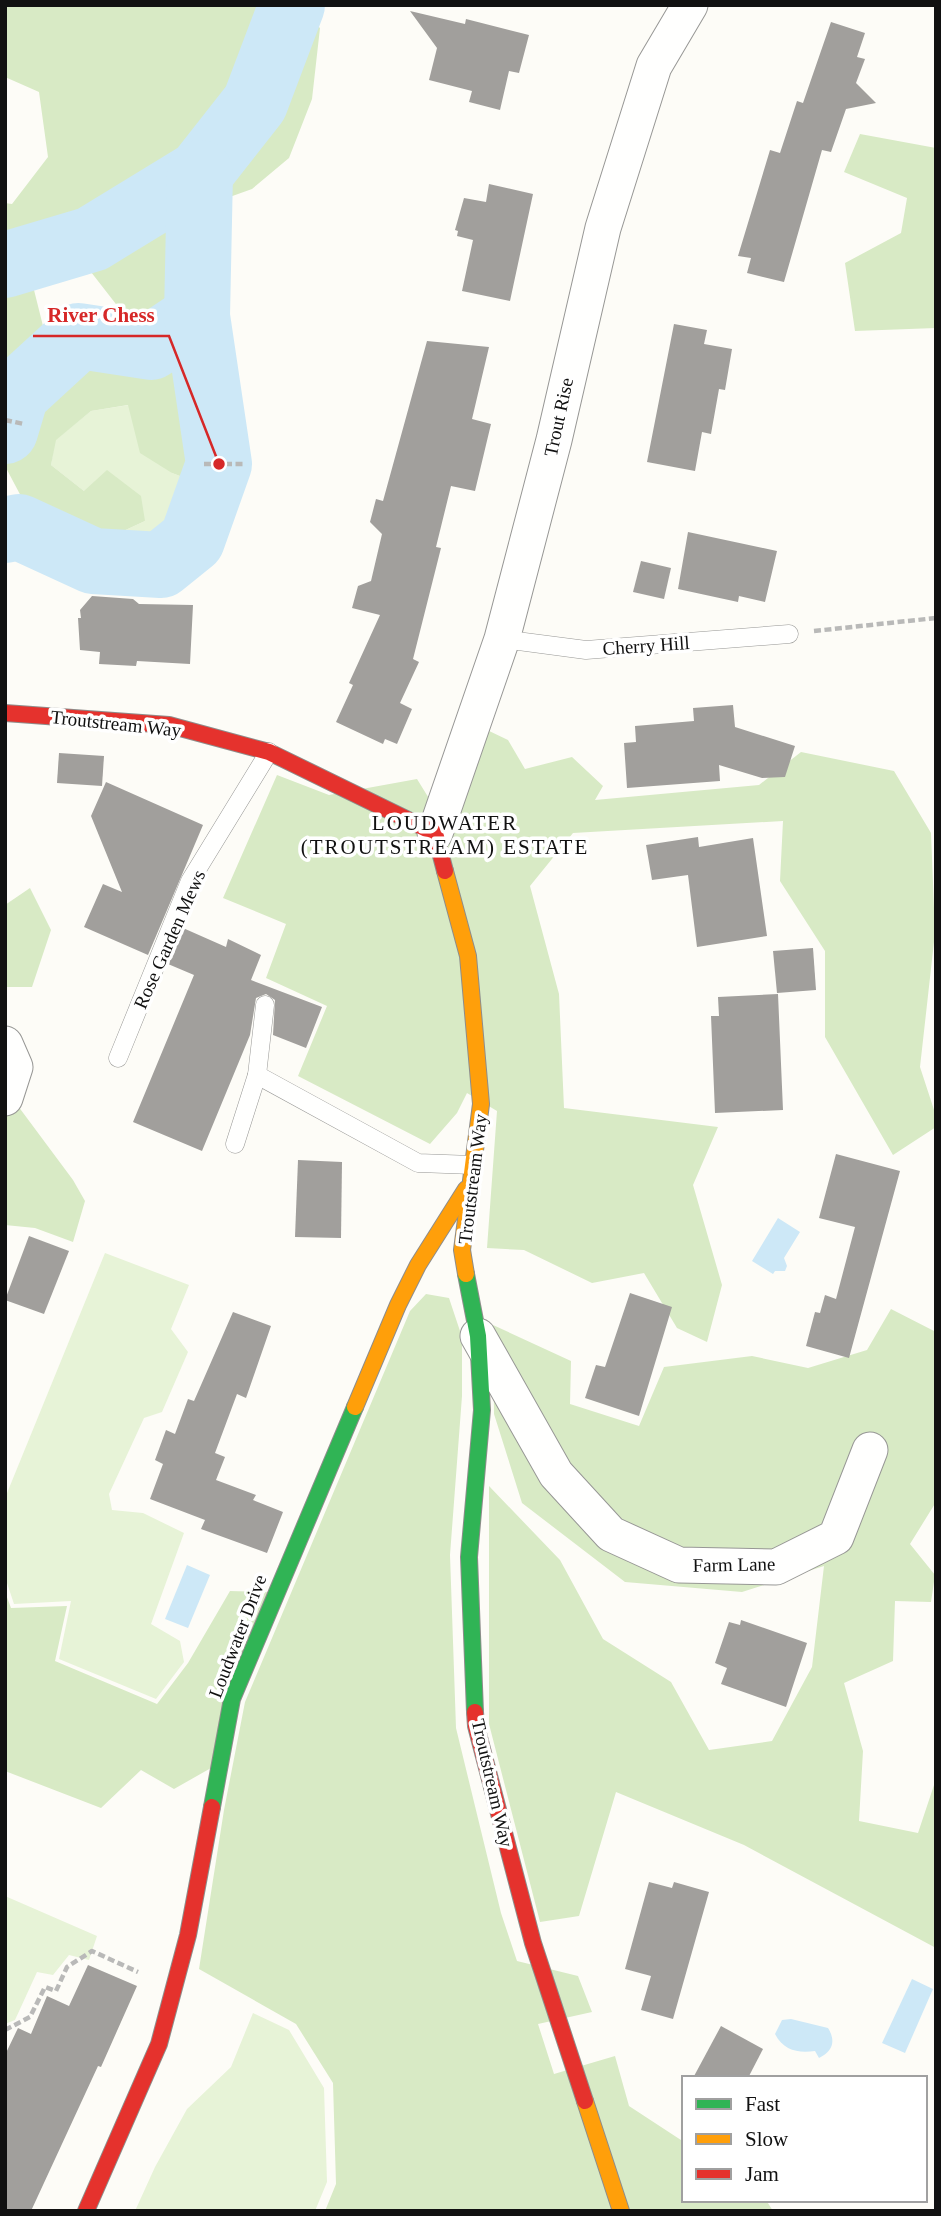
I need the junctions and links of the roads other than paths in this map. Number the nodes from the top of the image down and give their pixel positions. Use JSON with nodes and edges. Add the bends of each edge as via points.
{"nodes":[{"id":1,"x":690,"y":5,"type":"edge"},
{"id":2,"x":789,"y":634,"type":"road end"},
{"id":3,"x":502,"y":639,"type":"junction"},
{"id":4,"x":5,"y":713,"type":"edge"},
{"id":5,"x":269,"y":752,"type":"junction"},
{"id":6,"x":435,"y":833,"type":"junction"},
{"id":7,"x":265,"y":1005,"type":"dead end"},
{"id":8,"x":5,"y":1044,"type":"edge"},
{"id":9,"x":118,"y":1058,"type":"dead end"},
{"id":10,"x":257,"y":1075,"type":"junction"},
{"id":11,"x":5,"y":1098,"type":"edge"},
{"id":12,"x":235,"y":1144,"type":"dead end"},
{"id":13,"x":472,"y":1173,"type":"junction"},
{"id":14,"x":478,"y":1336,"type":"junction"},
{"id":15,"x":870,"y":1450,"type":"dead end"},
{"id":16,"x":86,"y":2211,"type":"edge"},
{"id":17,"x":621,"y":2211,"type":"edge"}],
"edges":[{"from":1,"to":3,"type":"street","name":"Trout Rise","via":[[654,66],[603,228]]},
{"from":2,"to":3,"type":"lane","name":"Cherry Hill","via":[[586,650]]},
{"from":3,"to":6,"type":"street","name":"Trout Rise"},
{"from":4,"to":5,"type":"street","name":"Troutstream Way","via":[[169,725]]},
{"from":5,"to":6,"type":"street","name":"Troutstream Way"},
{"from":5,"to":9,"type":"lane","name":"Rose Garden Mews","via":[[190,881]]},
{"from":6,"to":13,"type":"street","name":"Troutstream Way","via":[[468,956],[481,1104]]},
{"from":7,"to":10,"type":"lane"},
{"from":8,"to":11,"type":"street","via":[[15,1067]]},
{"from":10,"to":12,"type":"lane"},
{"from":10,"to":13,"type":"lane","via":[[418,1163]]},
{"from":13,"to":14,"type":"street","name":"Troutstream Way","via":[[462,1250]]},
{"from":13,"to":16,"type":"street","name":"Loudwater Drive","via":[[398,1305],[232,1699],[188,1935],[159,2044]]},
{"from":14,"to":15,"type":"street","name":"Farm Lane","via":[[555,1474],[611,1534],[679,1565],[776,1567],[836,1536]]},
{"from":14,"to":17,"type":"street","name":"Troutstream Way","via":[[482,1410],[469,1557],[476,1726],[533,1943]]}]}
